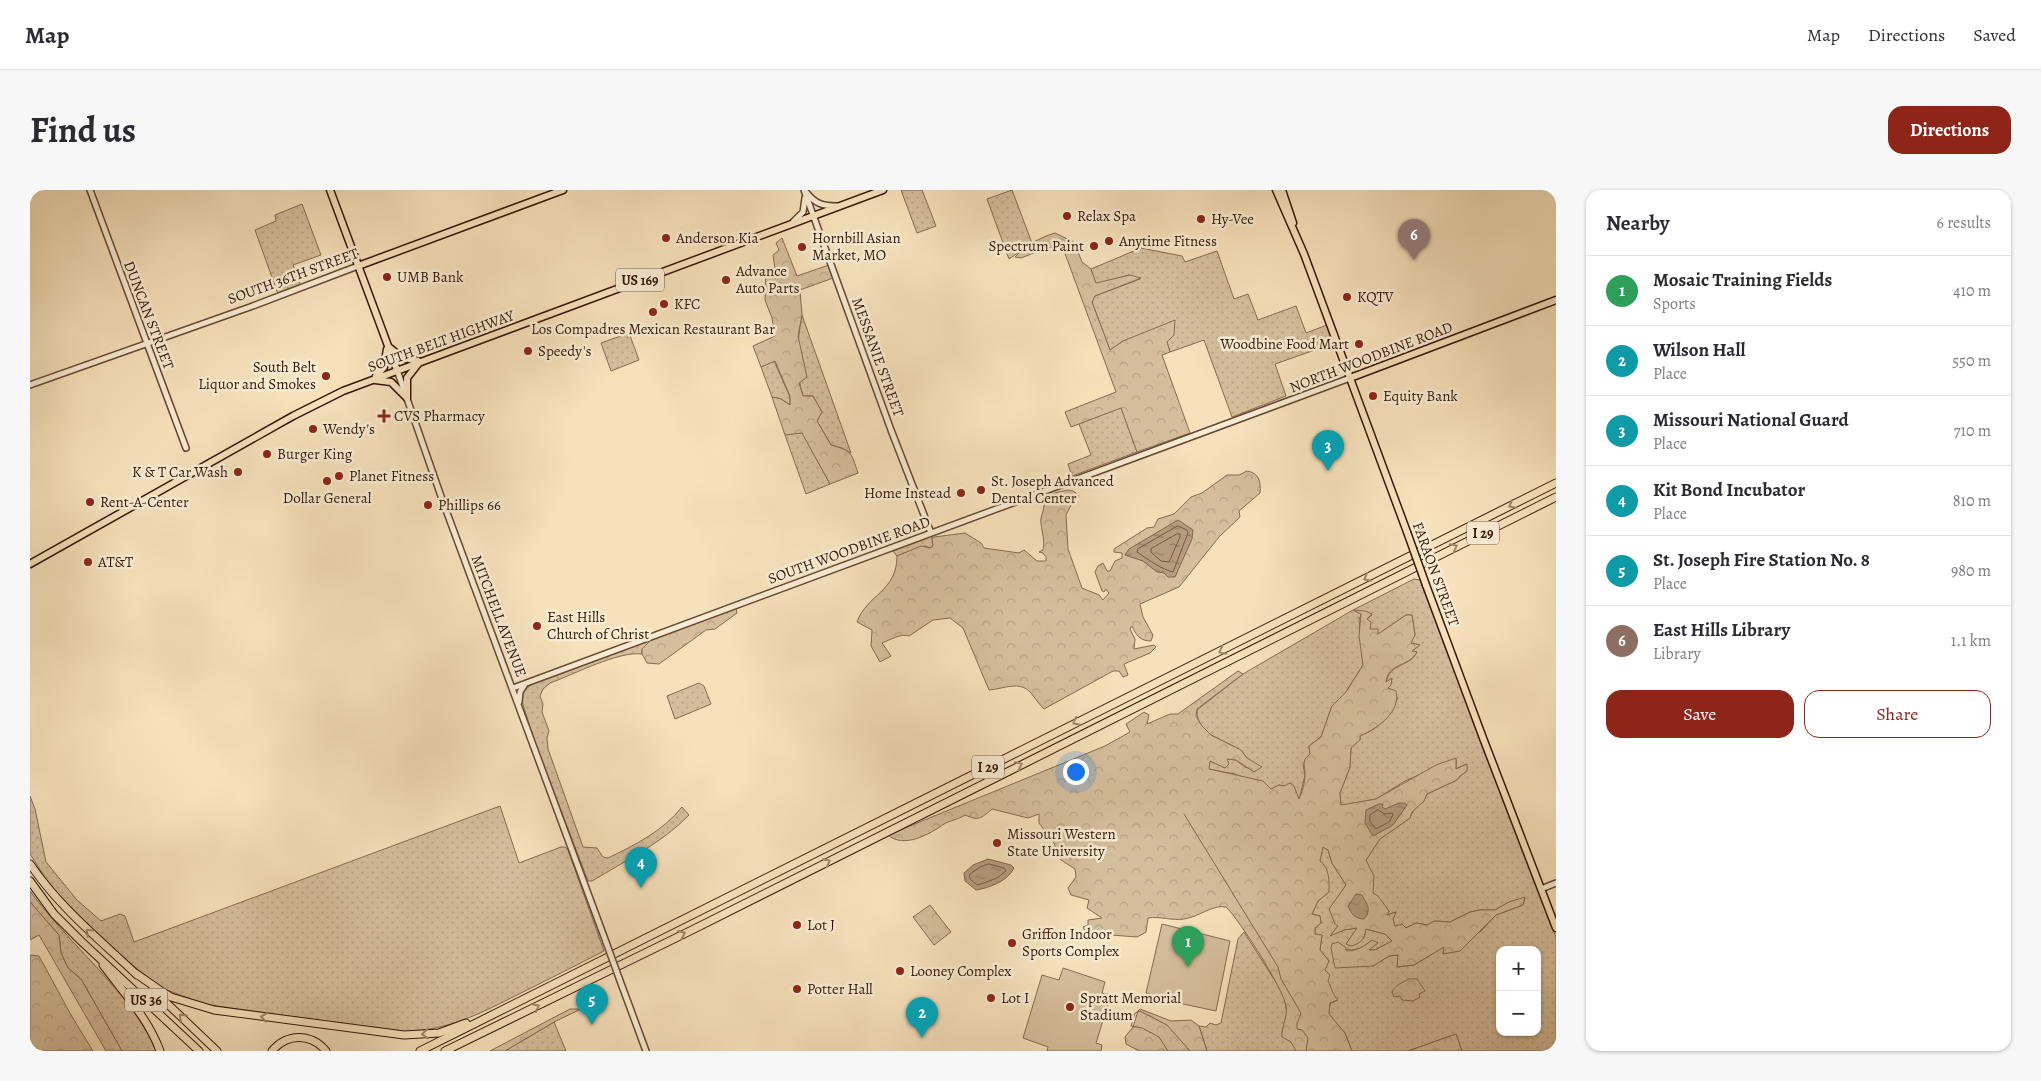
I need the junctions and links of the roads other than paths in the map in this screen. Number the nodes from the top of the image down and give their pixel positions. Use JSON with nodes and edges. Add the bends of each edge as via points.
{"nodes":[{"id":1,"x":90,"y":190,"type":"edge"},
{"id":2,"x":330,"y":190,"type":"edge"},
{"id":3,"x":563,"y":190,"type":"edge"},
{"id":4,"x":804,"y":190,"type":"edge"},
{"id":5,"x":883,"y":190,"type":"edge"},
{"id":6,"x":1276,"y":190,"type":"edge"},
{"id":7,"x":1282,"y":190,"type":"edge"},
{"id":8,"x":840,"y":206,"type":"junction"},
{"id":9,"x":813,"y":216,"type":"junction"},
{"id":10,"x":788,"y":226,"type":"junction"},
{"id":11,"x":1293,"y":227,"type":"junction"},
{"id":12,"x":358,"y":266,"type":"junction"},
{"id":13,"x":1556,"y":300,"type":"edge"},
{"id":14,"x":146,"y":343,"type":"junction"},
{"id":15,"x":387,"y":345,"type":"junction"},
{"id":16,"x":422,"y":361,"type":"junction"},
{"id":17,"x":396,"y":370,"type":"junction"},
{"id":18,"x":1350,"y":378,"type":"junction"},
{"id":19,"x":371,"y":380,"type":"junction"},
{"id":20,"x":30,"y":385,"type":"edge"},
{"id":21,"x":406,"y":398,"type":"junction"},
{"id":22,"x":1194,"y":437,"type":"joint"},
{"id":23,"x":186,"y":448,"type":"dead end"},
{"id":24,"x":1556,"y":483,"type":"edge"},
{"id":25,"x":1556,"y":497,"type":"edge"},
{"id":26,"x":930,"y":533,"type":"junction"},
{"id":27,"x":30,"y":564,"type":"edge"},
{"id":28,"x":526,"y":683,"type":"junction"},
{"id":29,"x":513,"y":688,"type":"junction"},
{"id":30,"x":519,"y":705,"type":"junction"},
{"id":31,"x":30,"y":860,"type":"edge"},
{"id":32,"x":30,"y":864,"type":"edge"},
{"id":33,"x":36,"y":874,"type":"junction"},
{"id":34,"x":31,"y":882,"type":"edge"},
{"id":35,"x":1556,"y":883,"type":"edge"},
{"id":36,"x":1541,"y":889,"type":"junction"},
{"id":37,"x":1556,"y":928,"type":"edge"},
{"id":38,"x":92,"y":951,"type":"junction"},
{"id":39,"x":135,"y":973,"type":"junction"},
{"id":40,"x":504,"y":1009,"type":"junction"},
{"id":41,"x":518,"y":1016,"type":"junction"},
{"id":42,"x":160,"y":1051,"type":"edge"},
{"id":43,"x":199,"y":1051,"type":"edge"},
{"id":44,"x":217,"y":1051,"type":"edge"},
{"id":45,"x":272,"y":1051,"type":"edge"},
{"id":46,"x":326,"y":1051,"type":"edge"},
{"id":47,"x":420,"y":1051,"type":"edge"},
{"id":48,"x":445,"y":1051,"type":"edge"},
{"id":49,"x":458,"y":1051,"type":"edge"},
{"id":50,"x":646,"y":1051,"type":"edge"}],
"edges":[{"from":1,"to":14,"type":"street","name":"DUNCAN STREET"},
{"from":2,"to":12,"type":"main road","name":"MITCHELL AVENUE"},
{"from":3,"to":12,"type":"main road","name":"SOUTH 36TH STREET"},
{"from":4,"to":8,"type":"street","via":[[820,205]]},
{"from":4,"to":9,"type":"street","name":"MESSANIE STREET"},
{"from":4,"to":10,"type":"street","via":[[803,212]]},
{"from":5,"to":8,"type":"main road","name":"SOUTH BELT HIGHWAY","number":"US 169"},
{"from":6,"to":11,"type":"main road","name":"FARAON STREET"},
{"from":7,"to":11,"type":"main road","name":"FARAON STREET"},
{"from":8,"to":9,"type":"main road","name":"SOUTH BELT HIGHWAY","number":"US 169"},
{"from":9,"to":10,"type":"main road","name":"SOUTH BELT HIGHWAY","number":"US 169"},
{"from":9,"to":26,"type":"street","name":"MESSANIE STREET"},
{"from":10,"to":16,"type":"main road","name":"SOUTH BELT HIGHWAY","number":"US 169"},
{"from":11,"to":18,"type":"main road","name":"FARAON STREET"},
{"from":12,"to":14,"type":"street","name":"SOUTH 36TH STREET"},
{"from":12,"to":15,"type":"main road","name":"MITCHELL AVENUE"},
{"from":13,"to":18,"type":"main road","name":"NORTH WOODBINE ROAD"},
{"from":14,"to":20,"type":"street","name":"SOUTH 36TH STREET"},
{"from":14,"to":23,"type":"street","name":"DUNCAN STREET"},
{"from":15,"to":16,"type":"main road","via":[[400,358]]},
{"from":15,"to":17,"type":"main road","name":"MITCHELL AVENUE"},
{"from":15,"to":19,"type":"main road","via":[[384,367]]},
{"from":16,"to":17,"type":"main road","name":"SOUTH BELT HIGHWAY","number":"US 169"},
{"from":16,"to":21,"type":"main road","via":[[407,378]]},
{"from":17,"to":19,"type":"main road","name":"SOUTH BELT HIGHWAY","number":"US 169"},
{"from":17,"to":21,"type":"street","name":"MITCHELL AVENUE"},
{"from":18,"to":22,"type":"street","name":"NORTH WOODBINE ROAD"},
{"from":18,"to":36,"type":"main road","name":"FARAON STREET","bridge":true},
{"from":19,"to":21,"type":"main road","via":[[392,382]]},
{"from":19,"to":27,"type":"main road","name":"SOUTH BELT HIGHWAY","number":"US 169","via":[[291,416]]},
{"from":21,"to":29,"type":"street","name":"MITCHELL AVENUE"},
{"from":22,"to":26,"type":"street","name":"SOUTH WOODBINE ROAD"},
{"from":24,"to":40,"type":"highway","number":"I 29","one_way":true},
{"from":41,"to":25,"type":"highway","number":"I 29","one_way":true},
{"from":26,"to":28,"type":"street","name":"SOUTH WOODBINE ROAD"},
{"from":28,"to":29,"type":"street","name":"SOUTH WOODBINE ROAD"},
{"from":28,"to":30,"type":"street","via":[[520,692]]},
{"from":29,"to":30,"type":"street","name":"MITCHELL AVENUE"},
{"from":30,"to":50,"type":"street","name":"MITCHELL AVENUE","bridge":true},
{"from":31,"to":33,"type":"highway"},
{"from":32,"to":33,"type":"highway","number":"US 36"},
{"from":39,"to":33,"type":"highway","number":"US 36","one_way":true,"via":[[65,908]]},
{"from":34,"to":38,"type":"highway","number":"US 36","via":[[54,914]]},
{"from":35,"to":36,"type":"street"},
{"from":36,"to":37,"type":"main road","name":"FARAON STREET"},
{"from":38,"to":42,"type":"highway","via":[[139,1010]]},
{"from":38,"to":43,"type":"highway","number":"US 36"},
{"from":40,"to":39,"type":"highway","one_way":true,"via":[[439,1033],[393,1034],[200,1007],[161,992]]},
{"from":44,"to":39,"type":"highway","number":"US 36","one_way":true},
{"from":40,"to":47,"type":"highway","number":"I 29"},
{"from":41,"to":48,"type":"highway","number":"I 29"},
{"from":41,"to":49,"type":"highway"},
{"from":45,"to":46,"type":"highway","via":[[282,1041],[300,1036],[317,1042]]}]}
